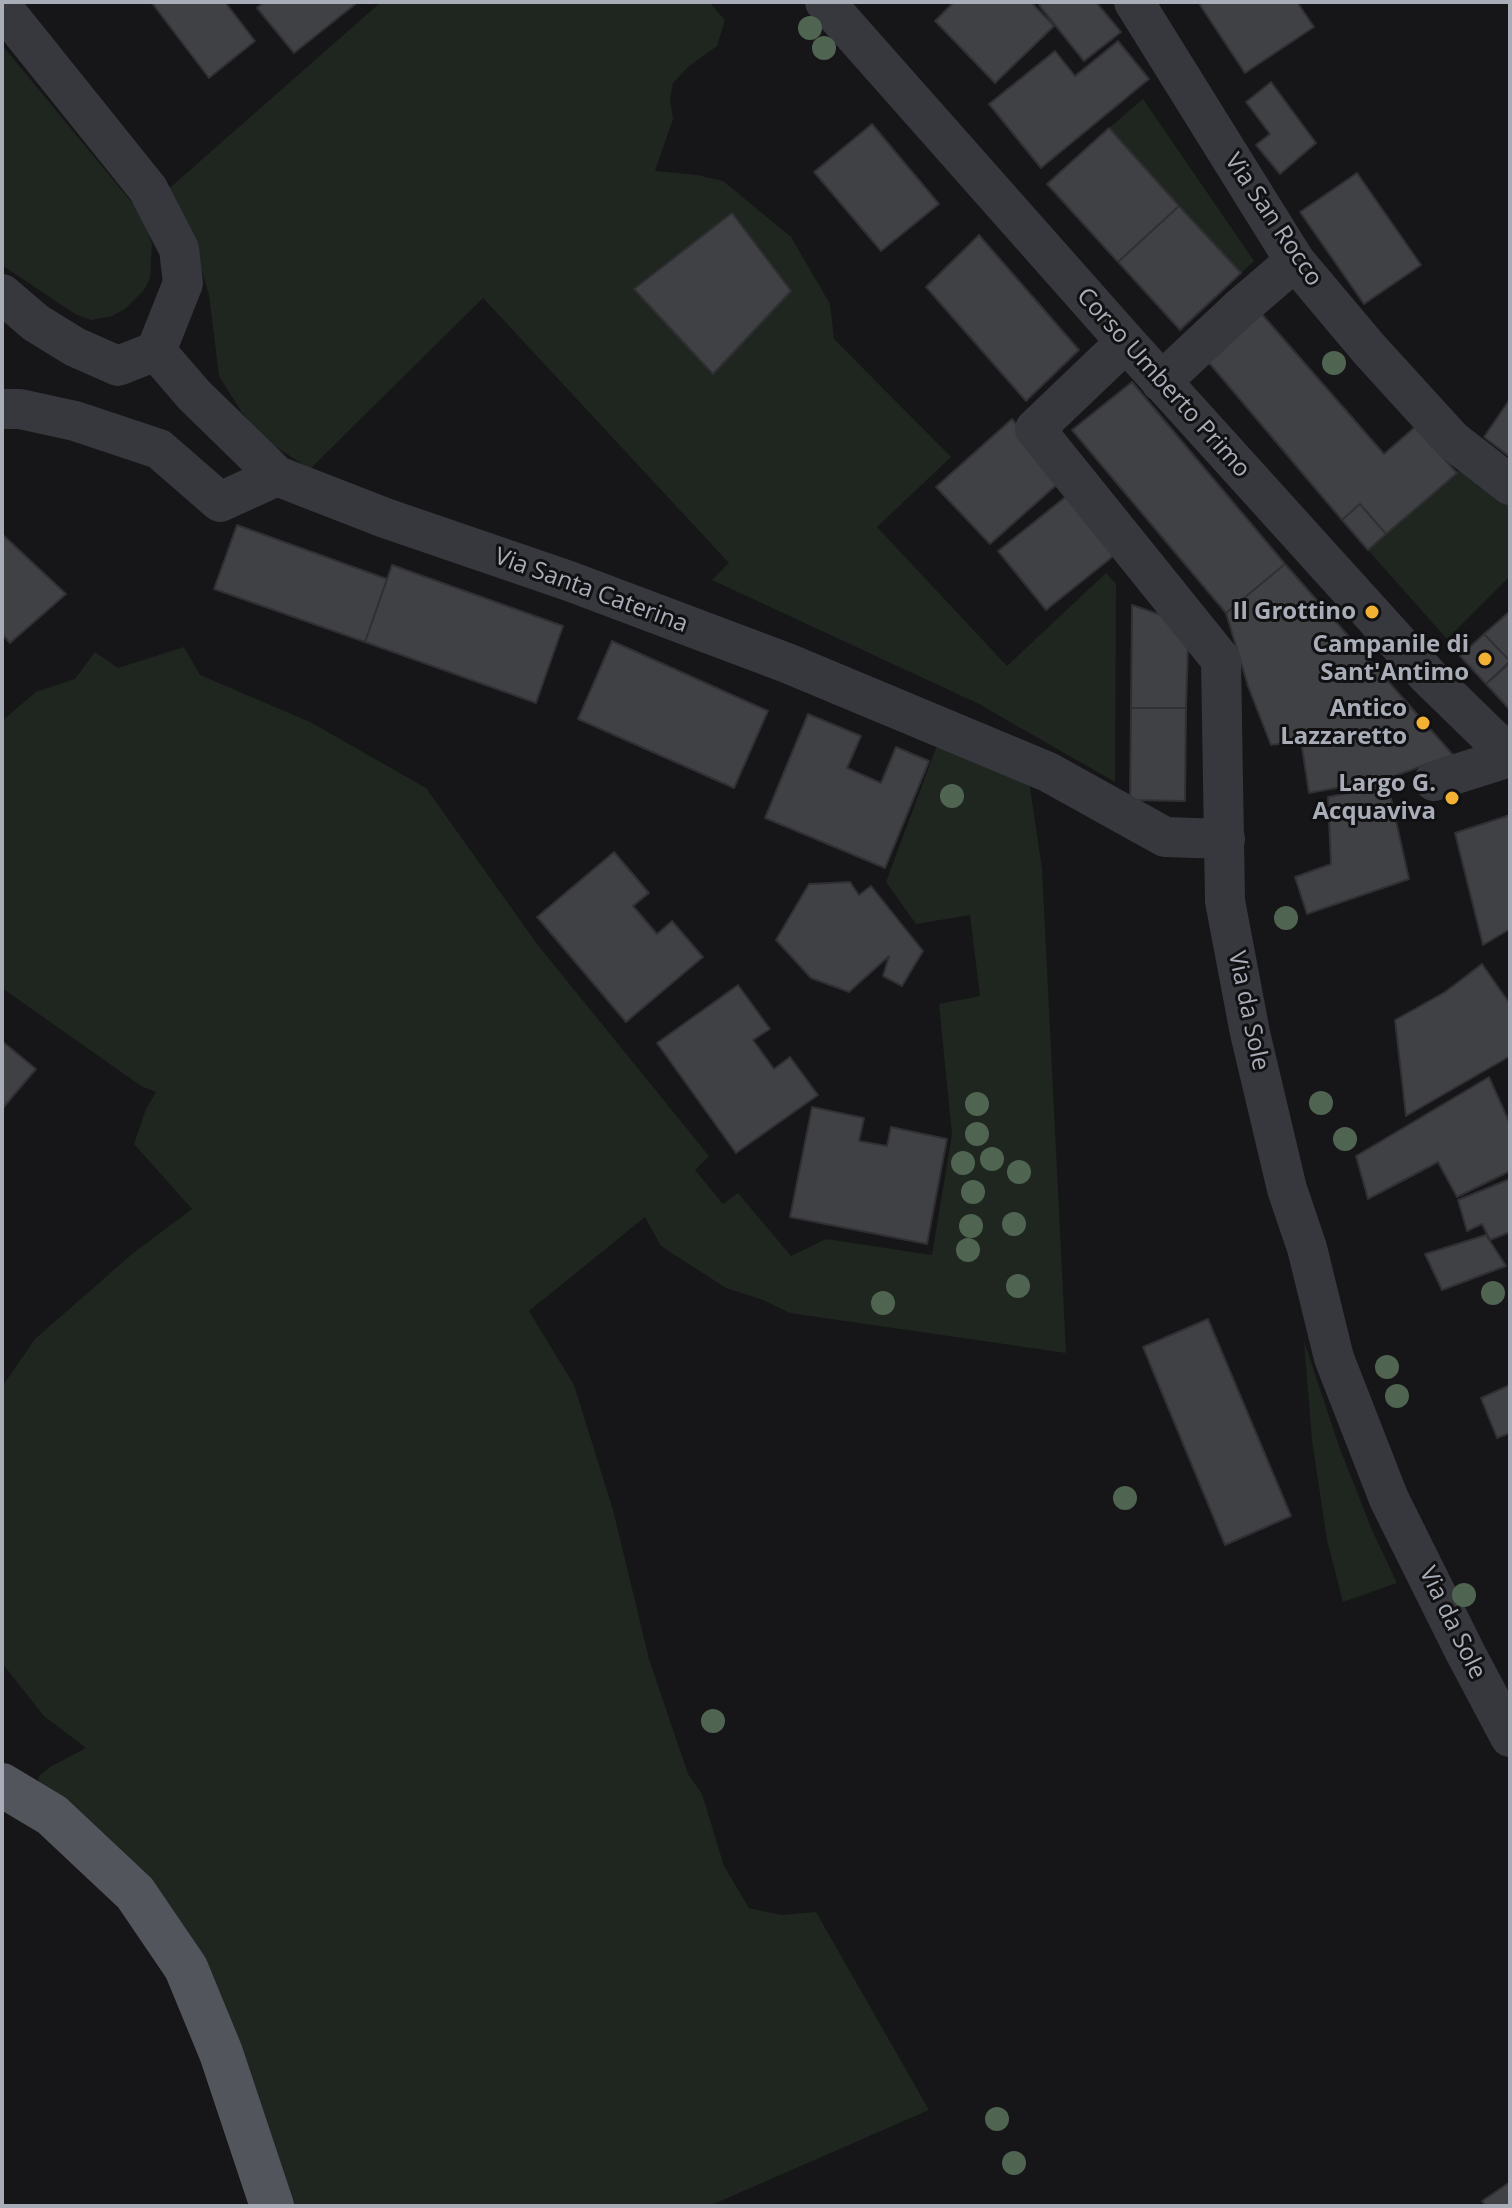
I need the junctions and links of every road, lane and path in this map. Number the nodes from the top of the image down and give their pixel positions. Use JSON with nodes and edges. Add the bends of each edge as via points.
{"nodes":[{"id":1,"x":825,"y":2,"type":"edge"},
{"id":2,"x":1134,"y":2,"type":"edge"},
{"id":3,"x":2,"y":7,"type":"edge"},
{"id":4,"x":1295,"y":261,"type":"junction"},
{"id":5,"x":2,"y":294,"type":"edge"},
{"id":6,"x":1126,"y":342,"type":"junction"},
{"id":7,"x":156,"y":351,"type":"junction"},
{"id":8,"x":1161,"y":382,"type":"junction"},
{"id":9,"x":2,"y":409,"type":"edge"},
{"id":10,"x":277,"y":476,"type":"junction"},
{"id":11,"x":1510,"y":485,"type":"edge"},
{"id":12,"x":1510,"y":756,"type":"edge"},
{"id":13,"x":1434,"y":781,"type":"dead end"},
{"id":14,"x":1225,"y":839,"type":"junction"},
{"id":15,"x":1510,"y":1737,"type":"edge"},
{"id":16,"x":2,"y":1785,"type":"edge"},
{"id":17,"x":272,"y":2206,"type":"edge"}],
"edges":[{"from":1,"to":6,"type":"street","name":"Corso Umberto Primo"},
{"from":2,"to":4,"type":"street","name":"Via San Rocco"},
{"from":3,"to":7,"type":"street","via":[[148,189],[179,249],[183,283]]},
{"from":4,"to":8,"type":"street"},
{"from":4,"to":11,"type":"street","name":"Via San Rocco","via":[[1452,440]]},
{"from":5,"to":7,"type":"street","via":[[36,323],[118,366]]},
{"from":6,"to":8,"type":"street","name":"Corso Umberto Primo"},
{"from":6,"to":14,"type":"street","name":"Via da Sole","via":[[1035,429],[1221,660]]},
{"from":7,"to":10,"type":"street","name":"Via Santa Caterina"},
{"from":8,"to":12,"type":"street","name":"Corso Umberto Primo","via":[[1429,677]]},
{"from":9,"to":10,"type":"street","via":[[75,421],[159,449],[220,502]]},
{"from":10,"to":14,"type":"street","name":"Via Santa Caterina","via":[[787,663],[1048,772],[1165,837]]},
{"from":12,"to":13,"type":"street"},
{"from":14,"to":15,"type":"street","name":"Via da Sole","via":[[1225,901],[1250,1033],[1334,1358],[1389,1499]]},
{"from":16,"to":17,"type":"main road","via":[[52,1815],[135,1893],[186,1968],[221,2053]]}]}
